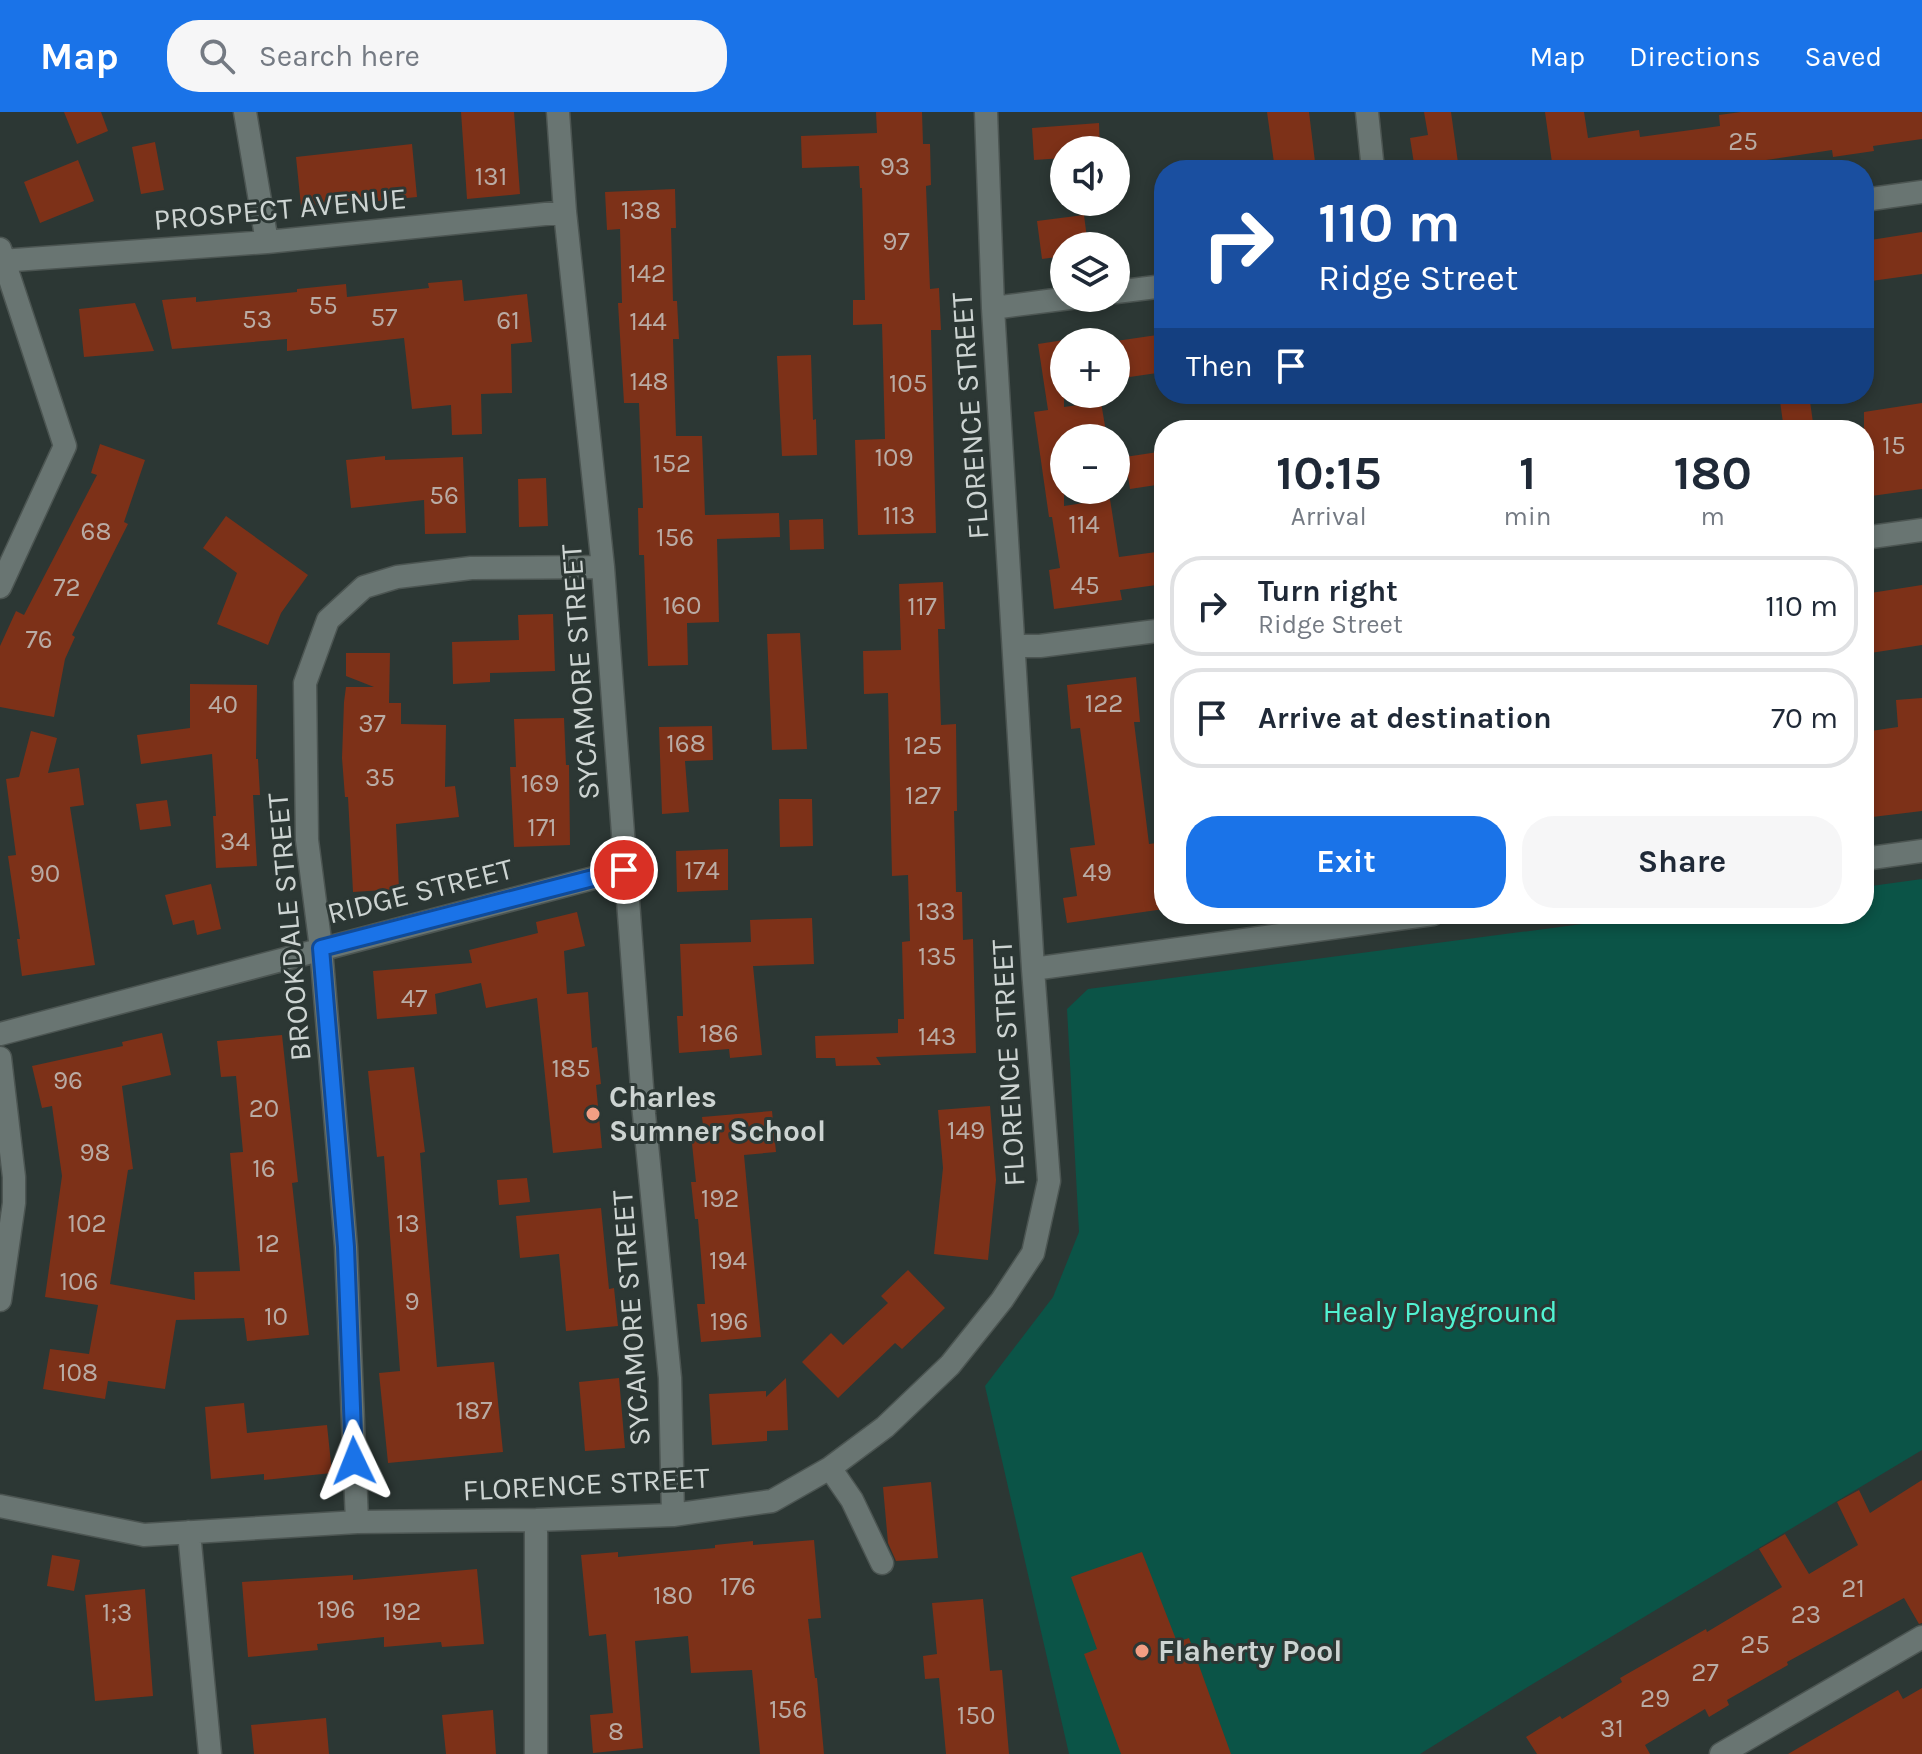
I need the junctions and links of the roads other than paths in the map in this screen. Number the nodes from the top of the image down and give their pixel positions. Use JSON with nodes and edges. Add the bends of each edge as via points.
{"nodes":[{"id":1,"x":245,"y":112,"type":"edge"},
{"id":2,"x":558,"y":112,"type":"edge"},
{"id":3,"x":986,"y":112,"type":"edge"},
{"id":4,"x":1367,"y":112,"type":"edge"},
{"id":5,"x":1372,"y":160,"type":"edge"},
{"id":6,"x":1922,"y":192,"type":"edge"},
{"id":7,"x":1874,"y":199,"type":"edge"},
{"id":8,"x":565,"y":212,"type":"junction"},
{"id":9,"x":267,"y":242,"type":"junction"},
{"id":10,"x":1,"y":257,"type":"edge"},
{"id":11,"x":1154,"y":287,"type":"edge"},
{"id":12,"x":1130,"y":290,"type":"edge"},
{"id":13,"x":1050,"y":301,"type":"edge"},
{"id":14,"x":993,"y":308,"type":"junction"},
{"id":15,"x":1922,"y":530,"type":"edge"},
{"id":16,"x":1874,"y":537,"type":"edge"},
{"id":17,"x":603,"y":567,"type":"junction"},
{"id":18,"x":0,"y":587,"type":"edge"},
{"id":19,"x":1154,"y":631,"type":"edge"},
{"id":20,"x":1015,"y":646,"type":"junction"},
{"id":21,"x":1922,"y":851,"type":"edge"},
{"id":22,"x":1874,"y":858,"type":"edge"},
{"id":23,"x":624,"y":870,"type":"junction"},
{"id":24,"x":1360,"y":924,"type":"edge"},
{"id":25,"x":321,"y":948,"type":"junction"},
{"id":26,"x":1033,"y":969,"type":"junction"},
{"id":27,"x":0,"y":1034,"type":"edge"},
{"id":28,"x":0,"y":1058,"type":"edge"},
{"id":29,"x":0,"y":1300,"type":"edge"},
{"id":30,"x":830,"y":1468,"type":"junction"},
{"id":31,"x":0,"y":1506,"type":"edge"},
{"id":32,"x":673,"y":1515,"type":"junction"},
{"id":33,"x":536,"y":1520,"type":"junction"},
{"id":34,"x":357,"y":1522,"type":"junction"},
{"id":35,"x":189,"y":1532,"type":"junction"},
{"id":36,"x":882,"y":1563,"type":"dead end"},
{"id":37,"x":1922,"y":1637,"type":"edge"},
{"id":38,"x":210,"y":1754,"type":"edge"},
{"id":39,"x":536,"y":1754,"type":"edge"},
{"id":40,"x":1721,"y":1754,"type":"edge"}],
"edges":[{"from":1,"to":9,"type":"street"},
{"from":2,"to":8,"type":"street","name":"SYCAMORE STREET"},
{"from":3,"to":14,"type":"street","name":"FLORENCE STREET"},
{"from":4,"to":5,"type":"street"},
{"from":6,"to":7,"type":"street"},
{"from":8,"to":9,"type":"street","name":"PROSPECT AVENUE"},
{"from":8,"to":17,"type":"street","name":"SYCAMORE STREET"},
{"from":9,"to":10,"type":"street","name":"PROSPECT AVENUE"},
{"from":10,"to":18,"type":"street","via":[[65,446]]},
{"from":11,"to":12,"type":"street"},
{"from":13,"to":14,"type":"street"},
{"from":14,"to":20,"type":"street","name":"FLORENCE STREET"},
{"from":15,"to":16,"type":"street"},
{"from":17,"to":23,"type":"street","name":"SYCAMORE STREET"},
{"from":17,"to":25,"type":"street","name":"BROOKDALE STREET","via":[[471,568],[397,577],[364,587],[328,620],[305,683],[307,840]]},
{"from":19,"to":20,"type":"street"},
{"from":20,"to":26,"type":"street","name":"FLORENCE STREET"},
{"from":21,"to":22,"type":"street"},
{"from":23,"to":25,"type":"street","name":"RIDGE STREET"},
{"from":23,"to":32,"type":"street","name":"SYCAMORE STREET","via":[[670,1378]]},
{"from":24,"to":26,"type":"street"},
{"from":25,"to":27,"type":"street","name":"RIDGE STREET"},
{"from":25,"to":34,"type":"street","name":"BROOKDALE STREET","via":[[346,1247]]},
{"from":26,"to":30,"type":"street","name":"FLORENCE STREET","via":[[1049,1181],[1033,1253],[950,1365],[885,1427]]},
{"from":28,"to":29,"type":"street","via":[[14,1177]]},
{"from":30,"to":32,"type":"street","name":"FLORENCE STREET","via":[[772,1501]]},
{"from":30,"to":36,"type":"street"},
{"from":31,"to":35,"type":"street","name":"FLORENCE STREET","via":[[144,1535]]},
{"from":32,"to":33,"type":"street","name":"FLORENCE STREET"},
{"from":33,"to":34,"type":"street","name":"FLORENCE STREET"},
{"from":33,"to":39,"type":"street"},
{"from":34,"to":35,"type":"street","name":"FLORENCE STREET"},
{"from":35,"to":38,"type":"street"},
{"from":37,"to":40,"type":"street"}]}
